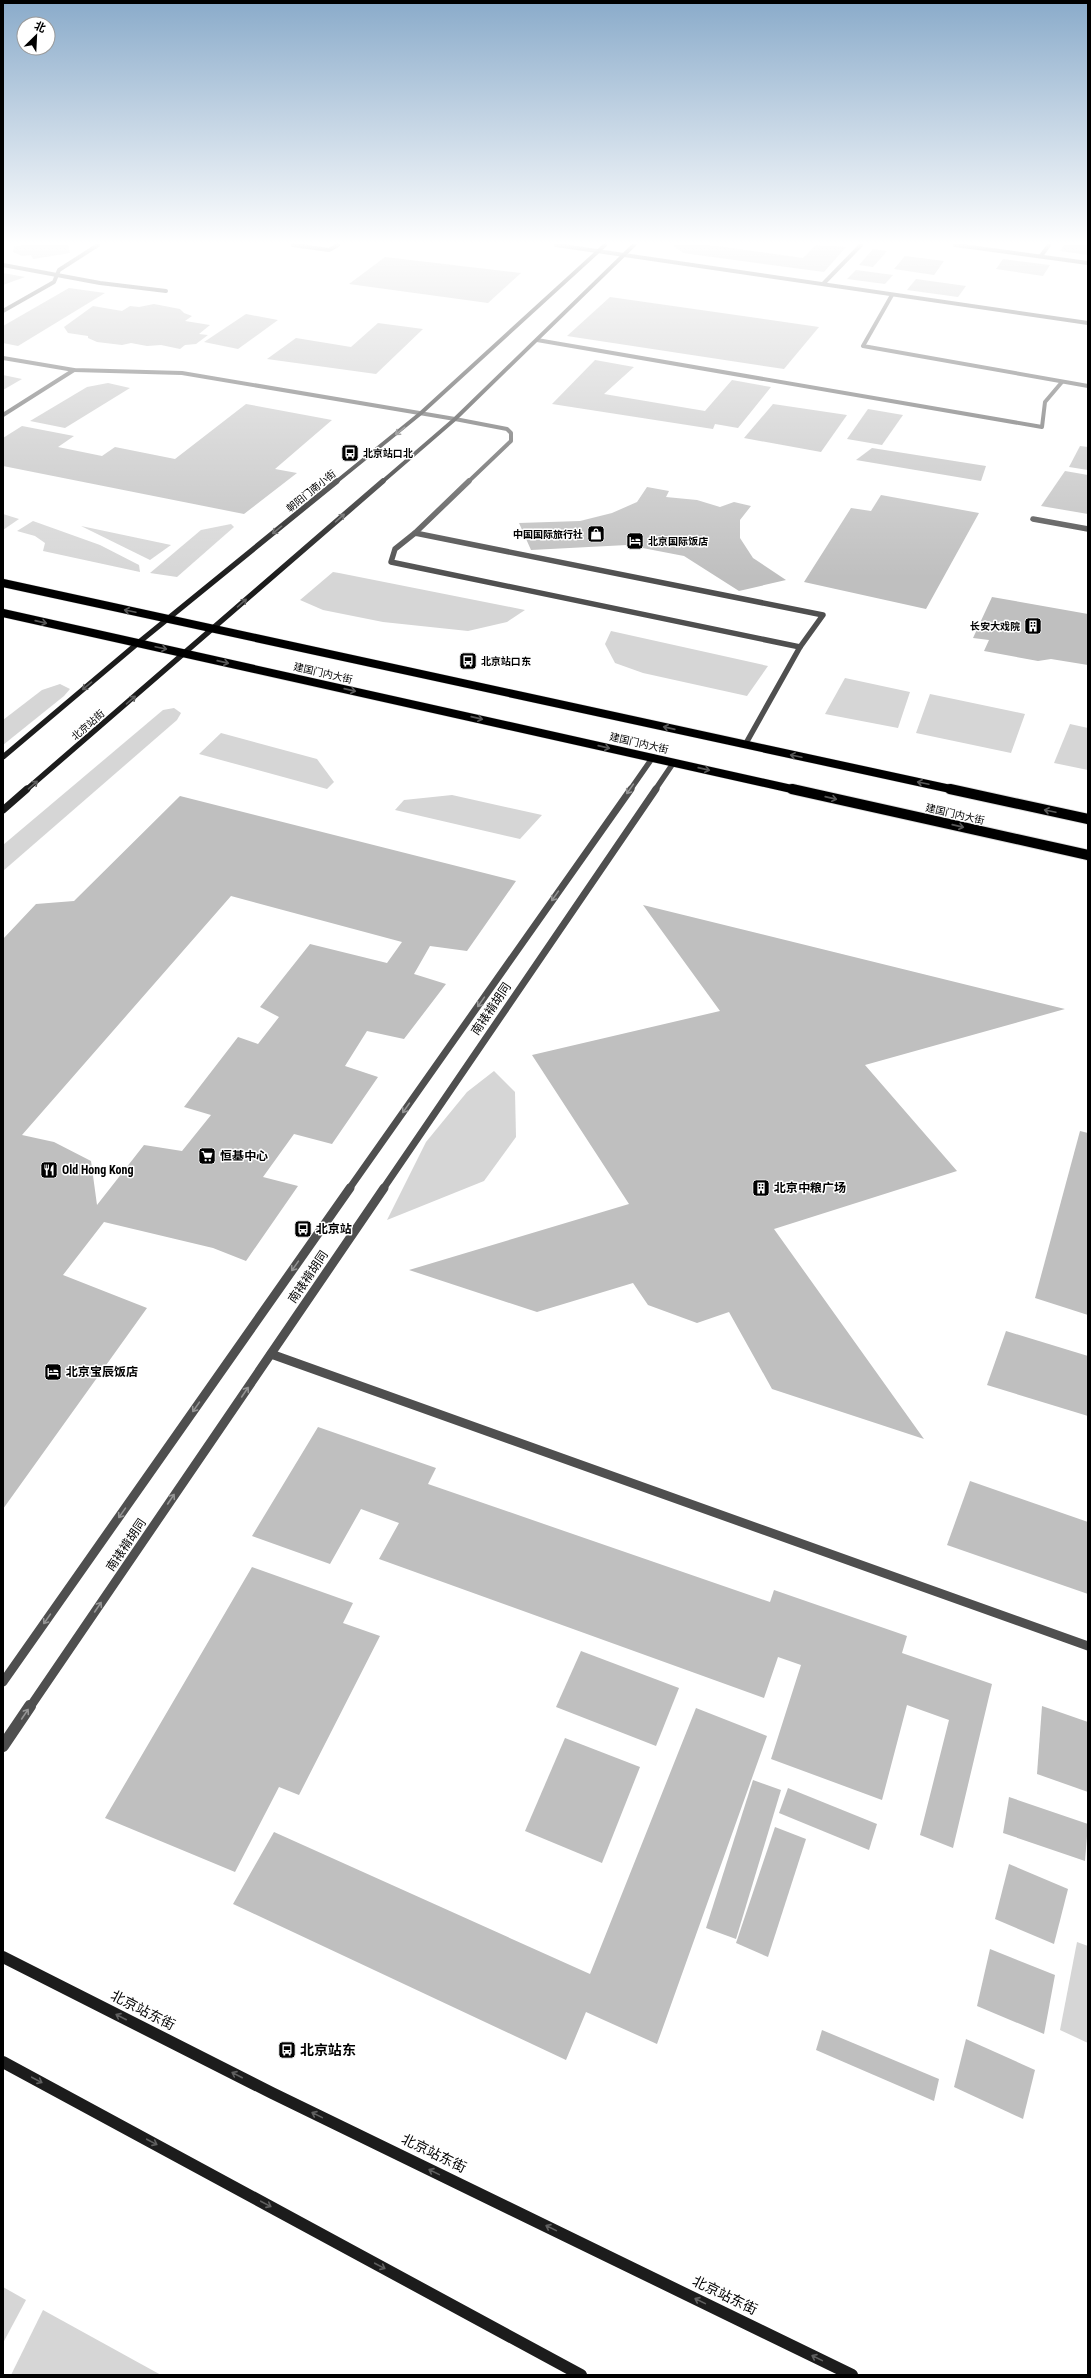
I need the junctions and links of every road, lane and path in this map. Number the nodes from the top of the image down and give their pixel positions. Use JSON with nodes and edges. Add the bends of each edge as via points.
{"nodes":[{"id":1,"x":484,"y":356,"type":"edge"},
{"id":2,"x":520,"y":356,"type":"edge"},
{"id":3,"x":630,"y":356,"type":"edge"},
{"id":4,"x":918,"y":356,"type":"edge"},
{"id":5,"x":3,"y":358,"type":"edge"},
{"id":6,"x":74,"y":370,"type":"junction"},
{"id":7,"x":1062,"y":382,"type":"junction"},
{"id":8,"x":1088,"y":386,"type":"edge"},
{"id":9,"x":421,"y":414,"type":"junction"},
{"id":10,"x":3,"y":415,"type":"edge"},
{"id":11,"x":455,"y":419,"type":"junction"},
{"id":12,"x":1032,"y":519,"type":"dead end"},
{"id":13,"x":1088,"y":529,"type":"edge"},
{"id":14,"x":415,"y":533,"type":"junction"},
{"id":15,"x":3,"y":583,"type":"edge"},
{"id":16,"x":3,"y":613,"type":"edge"},
{"id":17,"x":168,"y":619,"type":"junction"},
{"id":18,"x":212,"y":629,"type":"junction"},
{"id":19,"x":138,"y":643,"type":"junction"},
{"id":20,"x":800,"y":647,"type":"junction"},
{"id":21,"x":185,"y":654,"type":"junction"},
{"id":22,"x":745,"y":745,"type":"junction"},
{"id":23,"x":3,"y":757,"type":"edge"},
{"id":24,"x":653,"y":757,"type":"junction"},
{"id":25,"x":674,"y":762,"type":"junction"},
{"id":26,"x":3,"y":810,"type":"edge"},
{"id":27,"x":1088,"y":820,"type":"edge"},
{"id":28,"x":1088,"y":855,"type":"edge"},
{"id":29,"x":271,"y":1354,"type":"junction"},
{"id":30,"x":1088,"y":1646,"type":"edge"},
{"id":31,"x":3,"y":1682,"type":"edge"},
{"id":32,"x":3,"y":1746,"type":"edge"},
{"id":33,"x":3,"y":1957,"type":"edge"},
{"id":34,"x":3,"y":2062,"type":"edge"},
{"id":35,"x":579,"y":2374,"type":"edge"},
{"id":36,"x":852,"y":2375,"type":"edge"}],
"edges":[{"from":1,"to":9,"type":"main road","name":"朝阳门南小街"},
{"from":2,"to":11,"type":"main road"},
{"from":3,"to":7,"type":"street","via":[[1042,427],[1045,402]]},
{"from":4,"to":7,"type":"street"},
{"from":5,"to":6,"type":"street"},
{"from":6,"to":9,"type":"street","via":[[182,373]]},
{"from":6,"to":10,"type":"street"},
{"from":7,"to":8,"type":"street"},
{"from":9,"to":11,"type":"street"},
{"from":9,"to":17,"type":"main road","name":"朝阳门南小街","one_way":true},
{"from":11,"to":14,"type":"street","via":[[507,429],[511,433],[511,441]]},
{"from":18,"to":11,"type":"main road","one_way":true},
{"from":12,"to":13,"type":"street"},
{"from":14,"to":20,"type":"street","via":[[823,615]]},
{"from":14,"to":20,"type":"street","via":[[395,549],[391,562]]},
{"from":17,"to":15,"type":"highway","one_way":true},
{"from":16,"to":19,"type":"highway","one_way":true},
{"from":17,"to":18,"type":"highway","name":"建国门内大街"},
{"from":17,"to":19,"type":"main road","name":"朝阳门南小街"},
{"from":18,"to":21,"type":"main road","name":"北京站街"},
{"from":22,"to":18,"type":"highway","name":"建国门内大街","one_way":true},
{"from":19,"to":21,"type":"highway","name":"建国门内大街","one_way":true},
{"from":19,"to":23,"type":"main road","one_way":true},
{"from":20,"to":22,"type":"street"},
{"from":21,"to":24,"type":"highway","name":"建国门内大街","one_way":true},
{"from":26,"to":21,"type":"main road","name":"北京站街","one_way":true},
{"from":27,"to":22,"type":"highway","name":"建国门内大街","one_way":true},
{"from":24,"to":25,"type":"highway","name":"建国门内大街"},
{"from":24,"to":31,"type":"street","name":"南裱褙胡同","one_way":true},
{"from":25,"to":28,"type":"highway","name":"建国门内大街","one_way":true},
{"from":25,"to":29,"type":"street","name":"南裱褙胡同"},
{"from":29,"to":30,"type":"street"},
{"from":32,"to":29,"type":"street","name":"南裱褙胡同","one_way":true},
{"from":36,"to":33,"type":"main road","name":"北京站东街","one_way":true,"via":[[279,2096]]},
{"from":34,"to":35,"type":"main road","one_way":true}]}
